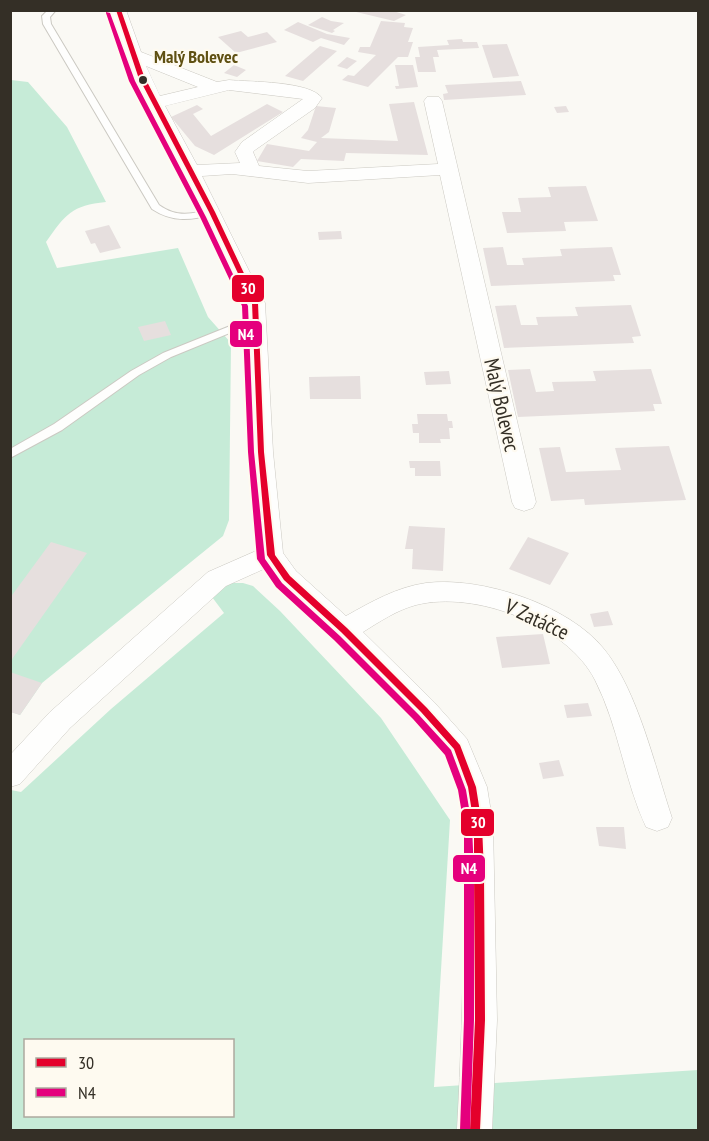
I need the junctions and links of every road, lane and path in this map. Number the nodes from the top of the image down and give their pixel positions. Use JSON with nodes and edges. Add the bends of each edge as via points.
{"nodes":[{"id":1,"x":53,"y":10,"type":"edge"},
{"id":2,"x":118,"y":10,"type":"edge"},
{"id":3,"x":133,"y":55,"type":"junction"},
{"id":4,"x":216,"y":88,"type":"junction"},
{"id":5,"x":433,"y":101,"type":"dead end"},
{"id":6,"x":154,"y":103,"type":"junction"},
{"id":7,"x":448,"y":169,"type":"junction"},
{"id":8,"x":252,"y":170,"type":"junction"},
{"id":9,"x":189,"y":171,"type":"junction"},
{"id":10,"x":212,"y":212,"type":"junction"},
{"id":11,"x":255,"y":319,"type":"junction"},
{"id":12,"x":10,"y":454,"type":"edge"},
{"id":13,"x":524,"y":502,"type":"dead end"},
{"id":14,"x":271,"y":555,"type":"junction"},
{"id":15,"x":344,"y":630,"type":"junction"},
{"id":16,"x":10,"y":775,"type":"edge"},
{"id":17,"x":657,"y":818,"type":"dead end"},
{"id":18,"x":475,"y":1131,"type":"edge"}],
"edges":[{"from":1,"to":10,"type":"lane","via":[[46,16],[47,24],[155,207],[168,217]]},
{"from":2,"to":3,"type":"street"},
{"from":3,"to":4,"type":"street"},
{"from":3,"to":6,"type":"street"},
{"from":4,"to":6,"type":"street"},
{"from":4,"to":8,"type":"street","via":[[229,85],[306,93],[313,98],[248,146],[244,152]]},
{"from":5,"to":7,"type":"street","name":"Malý Bolevec"},
{"from":6,"to":9,"type":"street"},
{"from":7,"to":8,"type":"street","via":[[308,177]]},
{"from":7,"to":13,"type":"street","name":"Malý Bolevec"},
{"from":8,"to":9,"type":"street"},
{"from":9,"to":10,"type":"street"},
{"from":10,"to":11,"type":"street","via":[[255,303]]},
{"from":11,"to":12,"type":"lane","via":[[167,355],[58,428]]},
{"from":11,"to":14,"type":"street","via":[[261,452]]},
{"from":14,"to":15,"type":"street","via":[[287,578]]},
{"from":14,"to":16,"type":"street","via":[[217,579],[60,720]]},
{"from":15,"to":17,"type":"street","name":"V Zatáčce","via":[[394,602],[427,593],[460,592],[498,600],[539,616],[578,638],[595,658],[614,694]]},
{"from":15,"to":18,"type":"street","via":[[457,747],[472,787],[479,873],[480,1020]]}]}
